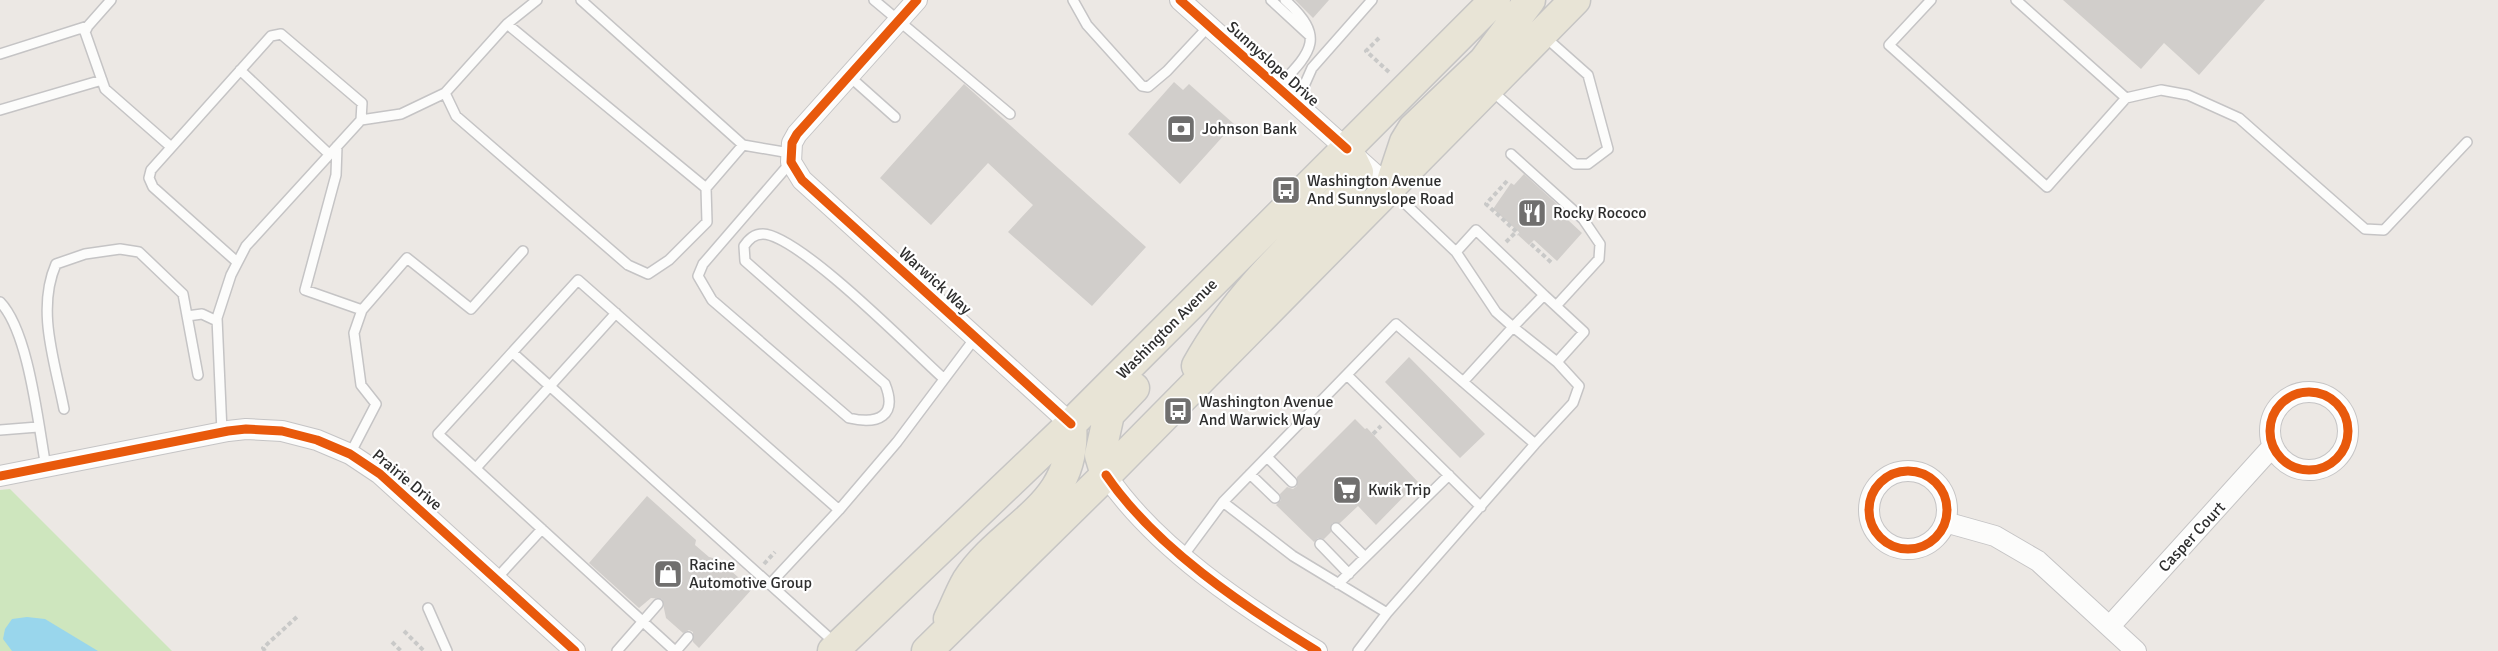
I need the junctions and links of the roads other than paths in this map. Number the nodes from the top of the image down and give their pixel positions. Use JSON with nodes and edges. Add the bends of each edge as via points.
{"nodes":[{"id":1,"x":111,"y":0,"type":"edge"},
{"id":2,"x":537,"y":0,"type":"edge"},
{"id":3,"x":581,"y":0,"type":"edge"},
{"id":4,"x":874,"y":0,"type":"edge"},
{"id":5,"x":917,"y":0,"type":"edge"},
{"id":6,"x":1073,"y":0,"type":"edge"},
{"id":7,"x":1180,"y":0,"type":"edge"},
{"id":8,"x":1271,"y":0,"type":"edge"},
{"id":9,"x":1285,"y":0,"type":"edge"},
{"id":10,"x":1372,"y":0,"type":"edge"},
{"id":11,"x":1495,"y":0,"type":"edge"},
{"id":12,"x":1530,"y":0,"type":"edge"},
{"id":13,"x":1575,"y":0,"type":"edge"},
{"id":14,"x":1931,"y":0,"type":"edge"},
{"id":15,"x":2016,"y":0,"type":"edge"},
{"id":16,"x":898,"y":21,"type":"junction"},
{"id":17,"x":507,"y":24,"type":"junction"},
{"id":18,"x":88,"y":26,"type":"junction"},
{"id":19,"x":1209,"y":26,"type":"junction"},
{"id":20,"x":1542,"y":33,"type":"junction"},
{"id":21,"x":1310,"y":36,"type":"junction"},
{"id":22,"x":0,"y":54,"type":"edge"},
{"id":23,"x":240,"y":70,"type":"junction"},
{"id":24,"x":849,"y":76,"type":"junction"},
{"id":25,"x":102,"y":80,"type":"junction"},
{"id":26,"x":1278,"y":87,"type":"junction"},
{"id":27,"x":1488,"y":88,"type":"junction"},
{"id":28,"x":445,"y":93,"type":"junction"},
{"id":29,"x":2126,"y":98,"type":"junction"},
{"id":30,"x":1296,"y":104,"type":"junction"},
{"id":31,"x":0,"y":110,"type":"edge"},
{"id":32,"x":1010,"y":114,"type":"dead end"},
{"id":33,"x":895,"y":117,"type":"dead end"},
{"id":34,"x":361,"y":120,"type":"junction"},
{"id":35,"x":2467,"y":142,"type":"dead end"},
{"id":36,"x":743,"y":145,"type":"junction"},
{"id":37,"x":170,"y":146,"type":"junction"},
{"id":38,"x":337,"y":146,"type":"junction"},
{"id":39,"x":1347,"y":149,"type":"junction"},
{"id":40,"x":329,"y":154,"type":"junction"},
{"id":41,"x":1511,"y":154,"type":"dead end"},
{"id":42,"x":791,"y":157,"type":"junction"},
{"id":43,"x":706,"y":188,"type":"junction"},
{"id":44,"x":1389,"y":188,"type":"junction"},
{"id":45,"x":523,"y":251,"type":"dead end"},
{"id":46,"x":1456,"y":252,"type":"junction"},
{"id":47,"x":237,"y":262,"type":"junction"},
{"id":48,"x":1226,"y":270,"type":"junction"},
{"id":49,"x":1544,"y":295,"type":"junction"},
{"id":50,"x":0,"y":302,"type":"edge"},
{"id":51,"x":1556,"y":306,"type":"junction"},
{"id":52,"x":362,"y":310,"type":"junction"},
{"id":53,"x":616,"y":313,"type":"junction"},
{"id":54,"x":187,"y":316,"type":"junction"},
{"id":55,"x":217,"y":321,"type":"junction"},
{"id":56,"x":1513,"y":327,"type":"junction"},
{"id":57,"x":975,"y":338,"type":"junction"},
{"id":58,"x":513,"y":353,"type":"junction"},
{"id":59,"x":1557,"y":362,"type":"junction"},
{"id":60,"x":198,"y":375,"type":"dead end"},
{"id":61,"x":1347,"y":375,"type":"junction"},
{"id":62,"x":943,"y":378,"type":"junction"},
{"id":63,"x":1463,"y":382,"type":"junction"},
{"id":64,"x":550,"y":386,"type":"junction"},
{"id":65,"x":1176,"y":403,"type":"junction"},
{"id":66,"x":64,"y":409,"type":"dead end"},
{"id":67,"x":1071,"y":424,"type":"junction"},
{"id":68,"x":38,"y":427,"type":"junction"},
{"id":69,"x":0,"y":430,"type":"edge"},
{"id":70,"x":222,"y":432,"type":"junction"},
{"id":71,"x":1535,"y":444,"type":"junction"},
{"id":72,"x":2273,"y":446,"type":"junction"},
{"id":73,"x":350,"y":454,"type":"junction"},
{"id":74,"x":1267,"y":457,"type":"junction"},
{"id":75,"x":46,"y":467,"type":"junction"},
{"id":76,"x":476,"y":468,"type":"junction"},
{"id":77,"x":1250,"y":474,"type":"junction"},
{"id":78,"x":1106,"y":475,"type":"junction"},
{"id":79,"x":1449,"y":475,"type":"junction"},
{"id":80,"x":0,"y":476,"type":"edge"},
{"id":81,"x":1292,"y":482,"type":"dead end"},
{"id":82,"x":1275,"y":498,"type":"dead end"},
{"id":83,"x":1222,"y":502,"type":"junction"},
{"id":84,"x":1481,"y":507,"type":"junction"},
{"id":85,"x":839,"y":510,"type":"junction"},
{"id":86,"x":1945,"y":522,"type":"junction"},
{"id":87,"x":1336,"y":528,"type":"dead end"},
{"id":88,"x":542,"y":529,"type":"junction"},
{"id":89,"x":1320,"y":544,"type":"dead end"},
{"id":90,"x":1183,"y":556,"type":"junction"},
{"id":91,"x":1365,"y":557,"type":"junction"},
{"id":92,"x":1349,"y":574,"type":"junction"},
{"id":93,"x":496,"y":579,"type":"junction"},
{"id":94,"x":770,"y":584,"type":"junction"},
{"id":95,"x":1338,"y":584,"type":"junction"},
{"id":96,"x":658,"y":604,"type":"dead end"},
{"id":97,"x":428,"y":608,"type":"dead end"},
{"id":98,"x":1387,"y":613,"type":"junction"},
{"id":99,"x":642,"y":621,"type":"junction"},
{"id":100,"x":2110,"y":626,"type":"junction"},
{"id":101,"x":688,"y":637,"type":"dead end"},
{"id":102,"x":933,"y":646,"type":"edge"},
{"id":103,"x":568,"y":649,"type":"edge"},
{"id":104,"x":836,"y":649,"type":"edge"},
{"id":105,"x":447,"y":651,"type":"edge"},
{"id":106,"x":617,"y":651,"type":"edge"},
{"id":107,"x":676,"y":651,"type":"edge"},
{"id":108,"x":1317,"y":651,"type":"edge"},
{"id":109,"x":1358,"y":651,"type":"edge"},
{"id":110,"x":2136,"y":651,"type":"edge"}],
"edges":[{"from":1,"to":18,"type":"lane"},
{"from":2,"to":17,"type":"lane"},
{"from":3,"to":36,"type":"lane"},
{"from":4,"to":16,"type":"lane"},
{"from":5,"to":16,"type":"street"},
{"from":6,"to":19,"type":"lane","via":[[1087,25],[1142,86],[1148,87],[1167,71]]},
{"from":7,"to":19,"type":"street","name":"Sunnyslope Drive"},
{"from":8,"to":21,"type":"lane"},
{"from":9,"to":21,"type":"lane","via":[[1307,22]]},
{"from":10,"to":30,"type":"lane","via":[[1312,68]]},
{"from":11,"to":39,"type":"main road","name":"Washington Avenue"},
{"from":12,"to":44,"type":"main road","via":[[1484,61],[1413,129]]},
{"from":13,"to":20,"type":"main road"},
{"from":14,"to":29,"type":"lane","via":[[1889,45],[2047,187]]},
{"from":15,"to":29,"type":"lane"},
{"from":16,"to":24,"type":"street"},
{"from":16,"to":32,"type":"lane"},
{"from":17,"to":28,"type":"lane"},
{"from":17,"to":43,"type":"lane"},
{"from":18,"to":22,"type":"lane"},
{"from":18,"to":25,"type":"lane","via":[[85,32]]},
{"from":19,"to":26,"type":"street","name":"Sunnyslope Drive"},
{"from":20,"to":27,"type":"main road"},
{"from":20,"to":27,"type":"lane","via":[[1588,75],[1608,149],[1588,164],[1575,164]]},
{"from":21,"to":26,"type":"lane","via":[[1303,61]]},
{"from":23,"to":34,"type":"lane","via":[[271,36],[281,34],[362,103]]},
{"from":23,"to":37,"type":"lane"},
{"from":23,"to":40,"type":"lane"},
{"from":24,"to":33,"type":"lane"},
{"from":24,"to":42,"type":"street","via":[[797,134]]},
{"from":25,"to":31,"type":"lane"},
{"from":25,"to":37,"type":"lane","via":[[105,89]]},
{"from":26,"to":30,"type":"street","name":"Sunnyslope Drive"},
{"from":27,"to":44,"type":"main road"},
{"from":28,"to":34,"type":"lane","via":[[400,114]]},
{"from":28,"to":43,"type":"lane","via":[[456,116],[628,265],[648,274],[669,260],[706,222]]},
{"from":29,"to":35,"type":"lane","via":[[2161,90],[2179,93],[2239,118],[2365,229],[2384,230]]},
{"from":30,"to":39,"type":"street","name":"Sunnyslope Drive"},
{"from":34,"to":38,"type":"lane"},
{"from":36,"to":42,"type":"lane"},
{"from":36,"to":43,"type":"lane"},
{"from":37,"to":47,"type":"lane","via":[[151,170],[153,186]]},
{"from":38,"to":40,"type":"lane"},
{"from":38,"to":52,"type":"lane","via":[[336,175],[305,290]]},
{"from":39,"to":44,"type":"street","name":"Sunnyslope Drive"},
{"from":39,"to":48,"type":"main road","name":"Washington Avenue"},
{"from":39,"to":65,"type":"main road","via":[[1358,171],[1356,179],[1250,290],[1210,343]]},
{"from":40,"to":47,"type":"lane","via":[[246,246]]},
{"from":41,"to":51,"type":"lane","via":[[1583,219],[1600,244],[1599,259]]},
{"from":42,"to":57,"type":"street","name":"Warwick Way","via":[[802,180]]},
{"from":42,"to":62,"type":"lane","via":[[703,264],[698,276],[702,286],[712,300],[849,418],[867,422],[884,416],[890,409],[885,384],[745,261],[744,246],[754,236],[778,238],[812,260]]},
{"from":44,"to":46,"type":"lane"},
{"from":44,"to":65,"type":"main road"},
{"from":45,"to":52,"type":"lane","via":[[471,309],[407,258]]},
{"from":46,"to":49,"type":"lane","via":[[1476,230]]},
{"from":46,"to":56,"type":"lane","via":[[1496,312]]},
{"from":47,"to":55,"type":"lane"},
{"from":48,"to":67,"type":"main road","name":"Washington Avenue"},
{"from":48,"to":78,"type":"main road","via":[[1222,295],[1211,311],[1109,414],[1100,455]]},
{"from":49,"to":51,"type":"lane"},
{"from":49,"to":56,"type":"lane"},
{"from":50,"to":68,"type":"lane","via":[[20,333]]},
{"from":51,"to":59,"type":"lane","via":[[1584,332]]},
{"from":52,"to":73,"type":"lane","via":[[354,333],[357,362],[361,385],[376,404]]},
{"from":53,"to":58,"type":"lane","via":[[578,280]]},
{"from":53,"to":64,"type":"lane"},
{"from":53,"to":85,"type":"lane"},
{"from":54,"to":55,"type":"lane","via":[[202,314]]},
{"from":54,"to":60,"type":"lane"},
{"from":54,"to":66,"type":"lane","via":[[183,294],[139,252],[120,249],[85,254],[56,264],[47,284],[45,308]]},
{"from":55,"to":70,"type":"lane"},
{"from":56,"to":59,"type":"lane"},
{"from":56,"to":63,"type":"lane"},
{"from":57,"to":62,"type":"lane"},
{"from":57,"to":67,"type":"street","name":"Warwick Way"},
{"from":58,"to":64,"type":"lane"},
{"from":58,"to":76,"type":"lane","via":[[438,434]]},
{"from":59,"to":71,"type":"lane","via":[[1579,386],[1573,403]]},
{"from":61,"to":63,"type":"lane","via":[[1396,324]]},
{"from":61,"to":74,"type":"lane"},
{"from":61,"to":79,"type":"lane"},
{"from":62,"to":85,"type":"lane","via":[[897,442]]},
{"from":63,"to":71,"type":"lane"},
{"from":64,"to":76,"type":"lane"},
{"from":64,"to":94,"type":"lane"},
{"from":65,"to":78,"type":"main road"},
{"from":67,"to":102,"type":"main road","via":[[1073,443],[1065,472],[1052,496],[967,581]]},
{"from":67,"to":104,"type":"main road","name":"Washington Avenue"},
{"from":68,"to":69,"type":"lane"},
{"from":68,"to":75,"type":"lane"},
{"from":70,"to":73,"type":"street","name":"Prairie Drive","via":[[282,431]]},
{"from":70,"to":75,"type":"street","name":"Prairie Drive"},
{"from":71,"to":84,"type":"lane"},
{"from":72,"to":72,"type":"street","via":[[2291,466],[2304,470],[2324,467],[2340,456],[2346,444],[2346,417],[2340,406],[2319,393],[2295,395],[2284,401],[2274,416],[2270,434]]},
{"from":72,"to":100,"type":"street","name":"Casper Court"},
{"from":73,"to":93,"type":"street","name":"Prairie Drive","via":[[380,474]]},
{"from":74,"to":77,"type":"lane"},
{"from":74,"to":81,"type":"lane"},
{"from":75,"to":80,"type":"street","name":"Prairie Drive"},
{"from":76,"to":88,"type":"lane"},
{"from":77,"to":82,"type":"lane"},
{"from":77,"to":83,"type":"lane"},
{"from":78,"to":90,"type":"street","via":[[1124,501]]},
{"from":78,"to":102,"type":"main road"},
{"from":79,"to":84,"type":"lane"},
{"from":79,"to":91,"type":"lane"},
{"from":83,"to":90,"type":"lane"},
{"from":83,"to":95,"type":"lane","via":[[1293,556]]},
{"from":84,"to":98,"type":"lane"},
{"from":85,"to":94,"type":"lane"},
{"from":86,"to":86,"type":"street","via":[[1945,495],[1927,475],[1900,471],[1888,476],[1871,497],[1869,510],[1874,528],[1885,542],[1896,547],[1920,547],[1935,537]]},
{"from":86,"to":100,"type":"street","via":[[1995,536],[2038,561]]},
{"from":87,"to":91,"type":"lane"},
{"from":88,"to":93,"type":"lane"},
{"from":88,"to":99,"type":"lane","via":[[592,570]]},
{"from":89,"to":92,"type":"lane"},
{"from":90,"to":108,"type":"street","via":[[1236,598]]},
{"from":91,"to":92,"type":"lane"},
{"from":92,"to":95,"type":"lane"},
{"from":93,"to":103,"type":"street","name":"Prairie Drive"},
{"from":94,"to":104,"type":"lane"},
{"from":95,"to":98,"type":"lane"},
{"from":96,"to":99,"type":"lane"},
{"from":97,"to":105,"type":"lane"},
{"from":98,"to":109,"type":"lane"},
{"from":99,"to":106,"type":"lane"},
{"from":99,"to":107,"type":"lane"},
{"from":100,"to":110,"type":"street"},
{"from":101,"to":107,"type":"lane"}]}
